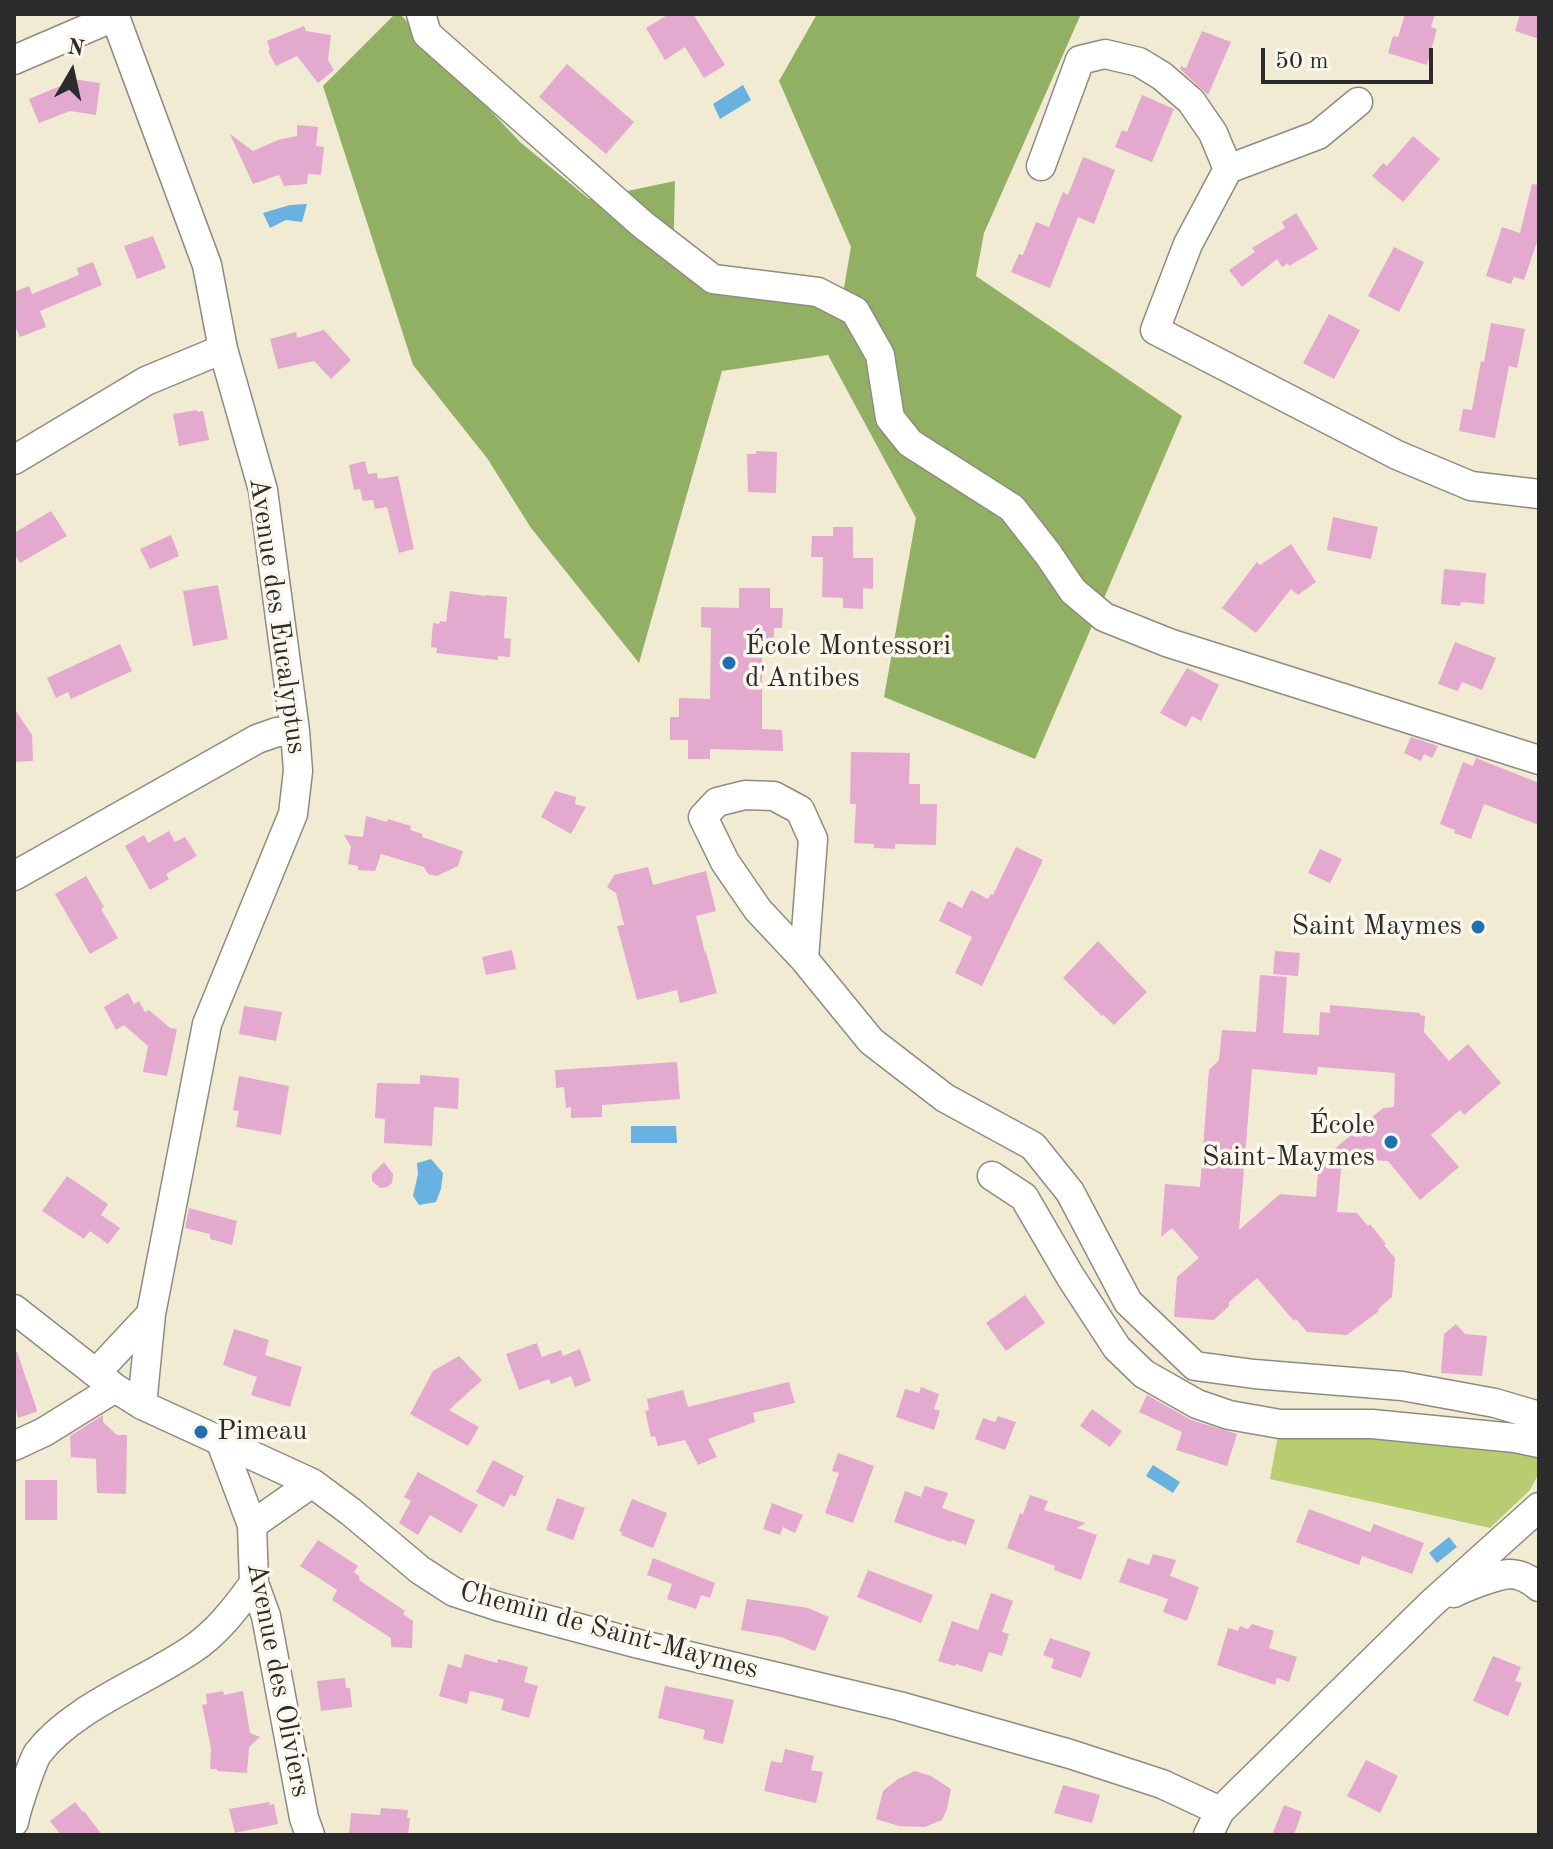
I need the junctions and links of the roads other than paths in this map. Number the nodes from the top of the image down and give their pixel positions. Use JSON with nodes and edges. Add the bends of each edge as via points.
{"nodes":[{"id":1,"x":421,"y":14,"type":"edge"},
{"id":2,"x":114,"y":15,"type":"edge"},
{"id":3,"x":14,"y":60,"type":"edge"},
{"id":4,"x":1358,"y":102,"type":"dead end"},
{"id":5,"x":1041,"y":166,"type":"dead end"},
{"id":6,"x":1228,"y":169,"type":"junction"},
{"id":7,"x":223,"y":349,"type":"junction"},
{"id":8,"x":14,"y":460,"type":"edge"},
{"id":9,"x":1539,"y":494,"type":"edge"},
{"id":10,"x":295,"y":731,"type":"junction"},
{"id":11,"x":1539,"y":760,"type":"edge"},
{"id":12,"x":14,"y":876,"type":"edge"},
{"id":13,"x":804,"y":959,"type":"junction"},
{"id":14,"x":992,"y":1176,"type":"dead end"},
{"id":15,"x":14,"y":1309,"type":"edge"},
{"id":16,"x":151,"y":1314,"type":"junction"},
{"id":17,"x":106,"y":1381,"type":"junction"},
{"id":18,"x":142,"y":1405,"type":"junction"},
{"id":19,"x":1539,"y":1416,"type":"edge"},
{"id":20,"x":220,"y":1440,"type":"junction"},
{"id":21,"x":1539,"y":1443,"type":"edge"},
{"id":22,"x":14,"y":1446,"type":"edge"},
{"id":23,"x":312,"y":1483,"type":"junction"},
{"id":24,"x":1539,"y":1507,"type":"edge"},
{"id":25,"x":252,"y":1525,"type":"junction"},
{"id":26,"x":254,"y":1583,"type":"junction"},
{"id":27,"x":1539,"y":1587,"type":"edge"},
{"id":28,"x":1431,"y":1604,"type":"junction"},
{"id":29,"x":14,"y":1822,"type":"edge"},
{"id":30,"x":1214,"y":1823,"type":"edge"},
{"id":31,"x":310,"y":1835,"type":"edge"}],
"edges":[{"from":1,"to":11,"type":"street","via":[[427,34],[642,224],[713,279],[818,292],[855,311],[880,355],[890,418],[903,435],[1012,508],[1073,591],[1104,617],[1169,643]]},
{"from":2,"to":3,"type":"street"},
{"from":2,"to":7,"type":"street","name":"Avenue des Eucalyptus","via":[[207,265]]},
{"from":4,"to":6,"type":"street","via":[[1318,135]]},
{"from":5,"to":6,"type":"street","via":[[1080,60],[1105,54],[1139,62],[1191,101],[1213,133]]},
{"from":6,"to":9,"type":"street","via":[[1188,244],[1155,330],[1397,455],[1471,486]]},
{"from":7,"to":8,"type":"street","via":[[146,381]]},
{"from":7,"to":10,"type":"street","name":"Avenue des Eucalyptus","via":[[263,490]]},
{"from":10,"to":12,"type":"street","via":[[257,739]]},
{"from":10,"to":16,"type":"street","name":"Avenue des Eucalyptus","via":[[293,814],[207,1024]]},
{"from":13,"to":13,"type":"street","via":[[813,839],[800,810],[774,796],[745,795],[717,802],[703,817],[725,862],[758,910]]},
{"from":13,"to":19,"type":"street","via":[[871,1041],[945,1098],[1033,1146],[1070,1192],[1128,1302],[1195,1366],[1402,1386]]},
{"from":14,"to":21,"type":"street","via":[[1024,1197],[1117,1348],[1144,1374],[1197,1404],[1280,1424],[1372,1424]]},
{"from":15,"to":17,"type":"street","name":"Chemin de Saint-Maymes"},
{"from":16,"to":17,"type":"street"},
{"from":16,"to":18,"type":"street","name":"Avenue des Eucalyptus"},
{"from":17,"to":18,"type":"street","name":"Chemin de Saint-Maymes"},
{"from":17,"to":22,"type":"street","via":[[44,1432]]},
{"from":18,"to":20,"type":"street","name":"Chemin de Saint-Maymes"},
{"from":20,"to":23,"type":"street","name":"Chemin de Saint-Maymes"},
{"from":20,"to":25,"type":"street","name":"Avenue des Oliviers"},
{"from":23,"to":25,"type":"street","name":"Avenue des Oliviers"},
{"from":23,"to":30,"type":"street","name":"Chemin de Saint-Maymes","via":[[454,1592],[1070,1754],[1162,1784]]},
{"from":24,"to":28,"type":"street"},
{"from":25,"to":26,"type":"street","name":"Avenue des Oliviers"},
{"from":26,"to":29,"type":"street","via":[[235,1610],[194,1648],[65,1725],[37,1754]]},
{"from":26,"to":31,"type":"street","name":"Avenue des Oliviers","via":[[266,1616]]},
{"from":27,"to":28,"type":"street","via":[[1509,1574]]},
{"from":28,"to":30,"type":"street"}]}
